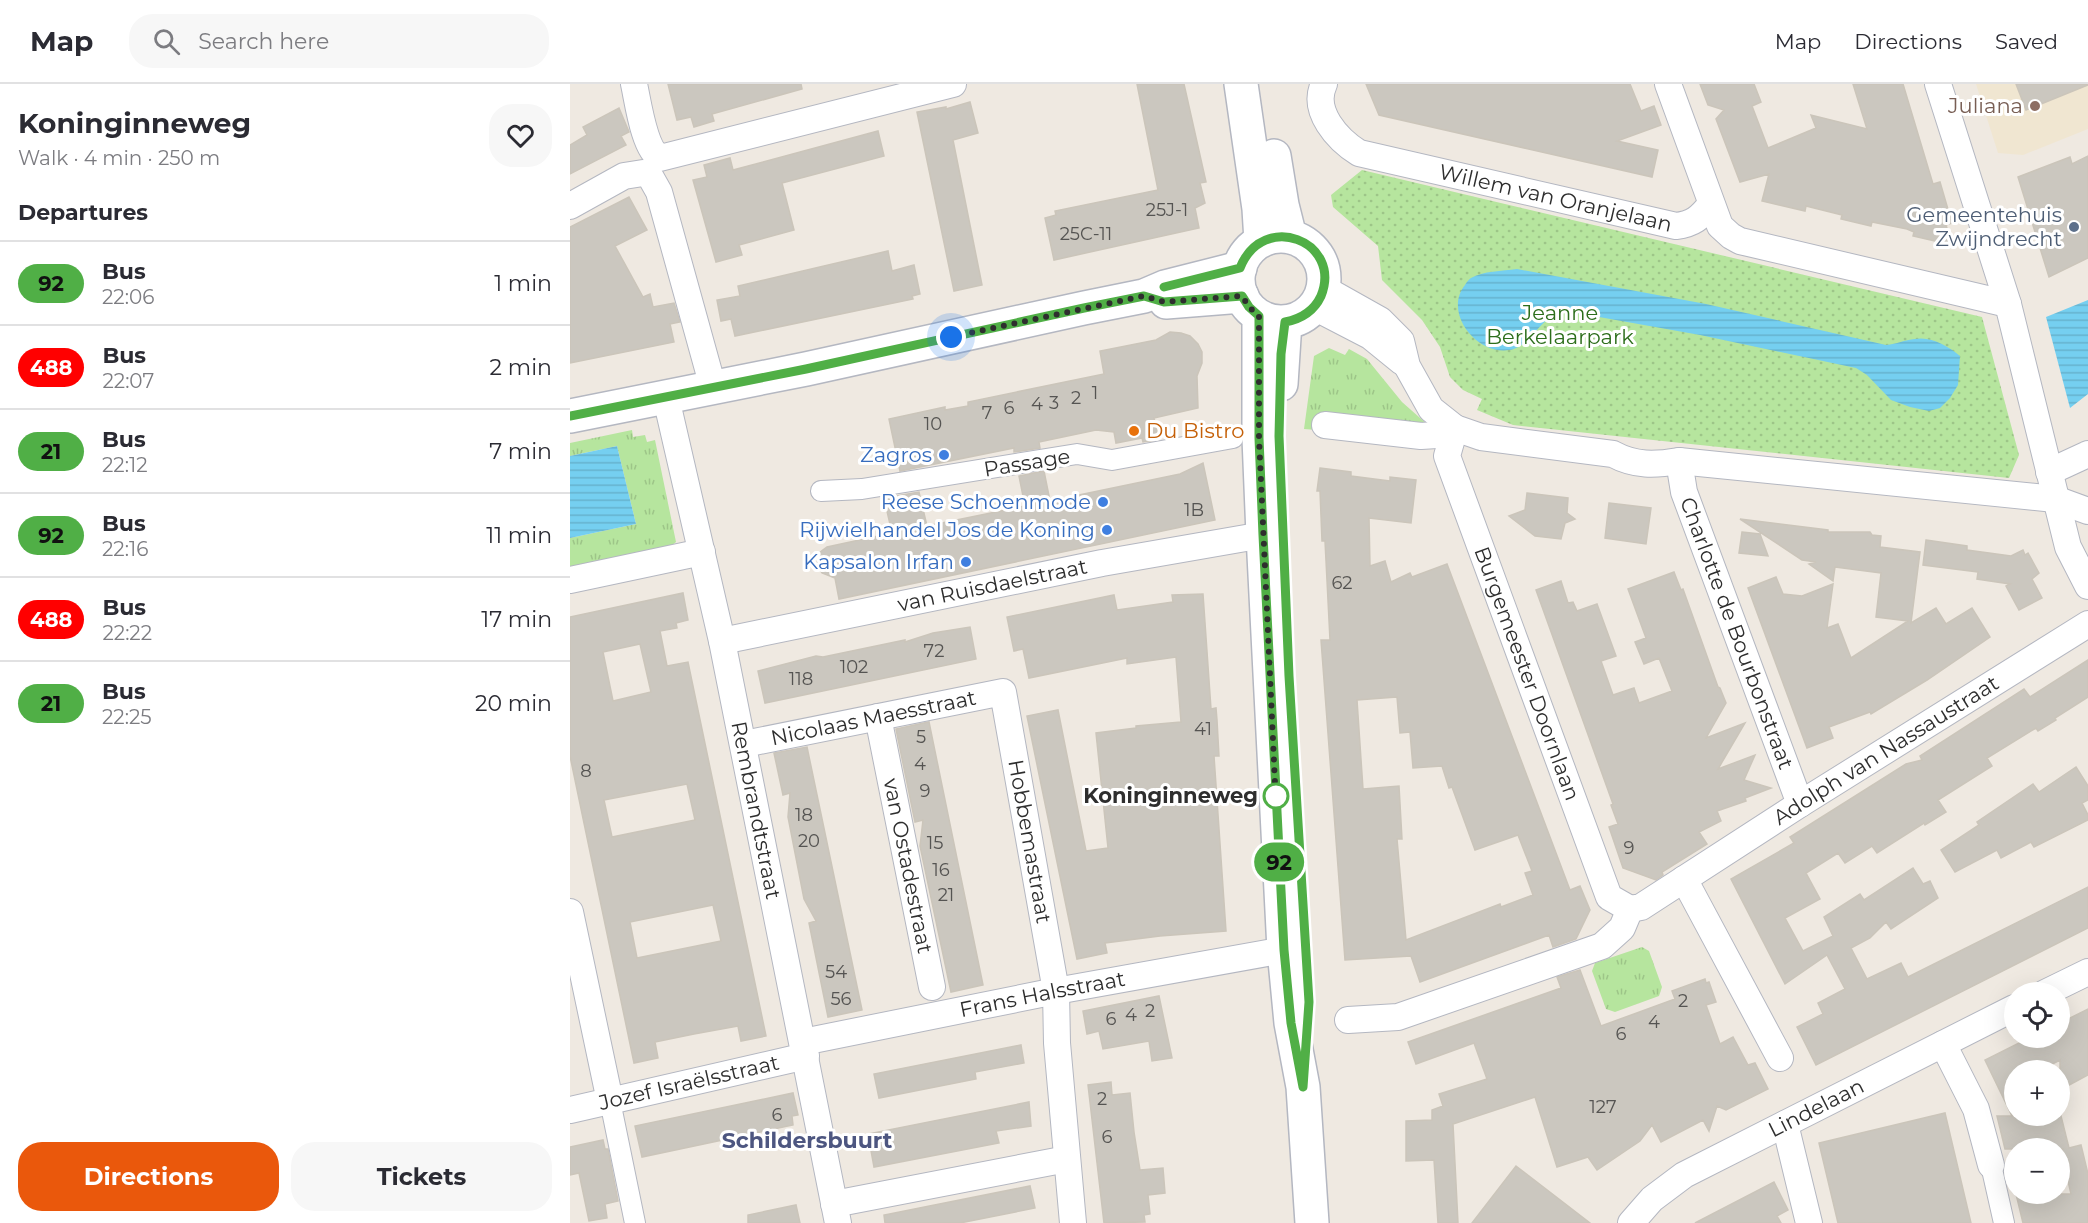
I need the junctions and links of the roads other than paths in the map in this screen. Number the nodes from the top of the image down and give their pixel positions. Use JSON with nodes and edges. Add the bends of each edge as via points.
{"nodes":[{"id":1,"x":634,"y":84,"type":"edge"},
{"id":2,"x":953,"y":84,"type":"edge"},
{"id":3,"x":1241,"y":84,"type":"edge"},
{"id":4,"x":1262,"y":84,"type":"edge"},
{"id":5,"x":1324,"y":84,"type":"edge"},
{"id":6,"x":1668,"y":84,"type":"edge"},
{"id":7,"x":1938,"y":84,"type":"edge"},
{"id":8,"x":649,"y":164,"type":"junction"},
{"id":9,"x":1711,"y":204,"type":"junction"},
{"id":10,"x":570,"y":206,"type":"edge"},
{"id":11,"x":1275,"y":239,"type":"junction"},
{"id":12,"x":1319,"y":297,"type":"junction"},
{"id":13,"x":1256,"y":301,"type":"junction"},
{"id":14,"x":2008,"y":304,"type":"junction"},
{"id":15,"x":713,"y":387,"type":"junction"},
{"id":16,"x":666,"y":398,"type":"junction"},
{"id":17,"x":570,"y":416,"type":"edge"},
{"id":18,"x":1325,"y":425,"type":"dead end"},
{"id":19,"x":1455,"y":428,"type":"junction"},
{"id":20,"x":1233,"y":438,"type":"dead end"},
{"id":21,"x":2088,"y":453,"type":"edge"},
{"id":22,"x":1679,"y":461,"type":"junction"},
{"id":23,"x":2049,"y":472,"type":"junction"},
{"id":24,"x":821,"y":491,"type":"dead end"},
{"id":25,"x":2055,"y":500,"type":"junction"},
{"id":26,"x":2088,"y":511,"type":"edge"},
{"id":27,"x":1263,"y":535,"type":"junction"},
{"id":28,"x":702,"y":552,"type":"junction"},
{"id":29,"x":570,"y":580,"type":"edge"},
{"id":30,"x":2088,"y":586,"type":"edge"},
{"id":31,"x":2088,"y":624,"type":"edge"},
{"id":32,"x":722,"y":641,"type":"junction"},
{"id":33,"x":1003,"y":692,"type":"joint"},
{"id":34,"x":878,"y":717,"type":"junction"},
{"id":35,"x":744,"y":744,"type":"junction"},
{"id":36,"x":1800,"y":804,"type":"junction"},
{"id":37,"x":1684,"y":879,"type":"junction"},
{"id":38,"x":1630,"y":909,"type":"junction"},
{"id":39,"x":570,"y":912,"type":"edge"},
{"id":40,"x":1284,"y":950,"type":"junction"},
{"id":41,"x":2088,"y":972,"type":"edge"},
{"id":42,"x":2068,"y":982,"type":"edge"},
{"id":43,"x":932,"y":987,"type":"joint"},
{"id":44,"x":1056,"y":991,"type":"junction"},
{"id":45,"x":2004,"y":1013,"type":"edge"},
{"id":46,"x":938,"y":1014,"type":"junction"},
{"id":47,"x":1348,"y":1020,"type":"dead end"},
{"id":48,"x":1943,"y":1044,"type":"junction"},
{"id":49,"x":804,"y":1049,"type":"junction"},
{"id":50,"x":1780,"y":1058,"type":"dead end"},
{"id":51,"x":1303,"y":1087,"type":"junction"},
{"id":52,"x":610,"y":1101,"type":"junction"},
{"id":53,"x":570,"y":1110,"type":"edge"},
{"id":54,"x":1785,"y":1124,"type":"junction"},
{"id":55,"x":1067,"y":1159,"type":"junction"},
{"id":56,"x":1991,"y":1165,"type":"joint"},
{"id":57,"x":836,"y":1214,"type":"edge"},
{"id":58,"x":635,"y":1223,"type":"edge"},
{"id":59,"x":1073,"y":1223,"type":"edge"},
{"id":60,"x":1312,"y":1223,"type":"edge"},
{"id":61,"x":1631,"y":1223,"type":"edge"},
{"id":62,"x":1809,"y":1223,"type":"edge"},
{"id":63,"x":2004,"y":1223,"type":"edge"}],
"edges":[{"from":1,"to":8,"type":"street"},
{"from":2,"to":8,"type":"street","via":[[660,158]]},
{"from":3,"to":11,"type":"main road","via":[[1259,209]]},
{"from":4,"to":11,"type":"main road","via":[[1281,199]]},
{"from":5,"to":9,"type":"street","name":"Willem van Oranjelaan","via":[[1320,91],[1322,109],[1330,126],[1346,145],[1359,153],[1676,226],[1694,223]]},
{"from":6,"to":9,"type":"street"},
{"from":7,"to":14,"type":"street"},
{"from":8,"to":10,"type":"street"},
{"from":8,"to":15,"type":"street"},
{"from":9,"to":14,"type":"street","via":[[1720,226],[1740,241]]},
{"from":11,"to":12,"type":"main road","via":[[1304,242],[1319,259],[1324,273]]},
{"from":11,"to":13,"type":"main road","via":[[1247,253]]},
{"from":12,"to":13,"type":"main road","via":[[1301,317]]},
{"from":12,"to":19,"type":"street","via":[[1407,366],[1431,409]]},
{"from":13,"to":15,"type":"main road","via":[[1164,302],[1144,296]]},
{"from":13,"to":27,"type":"main road"},
{"from":13,"to":51,"type":"main road","via":[[1281,354],[1279,436],[1289,676],[1309,1002]]},
{"from":14,"to":23,"type":"street"},
{"from":15,"to":16,"type":"main road"},
{"from":16,"to":17,"type":"main road"},
{"from":16,"to":28,"type":"street","name":"Rembrandtstraat"},
{"from":18,"to":19,"type":"street","via":[[1421,436]]},
{"from":19,"to":22,"type":"street","via":[[1481,437],[1613,454],[1632,448],[1655,450]]},
{"from":19,"to":38,"type":"street","name":"Burgemeester Doornlaan","via":[[1447,456],[1609,897]]},
{"from":20,"to":24,"type":"street","name":"Passage","via":[[1112,460],[1077,454],[862,489]]},
{"from":21,"to":23,"type":"street"},
{"from":22,"to":25,"type":"street"},
{"from":22,"to":36,"type":"street","name":"Charlotte de Bourbonstraat","via":[[1684,492]]},
{"from":23,"to":25,"type":"street"},
{"from":25,"to":26,"type":"street"},
{"from":25,"to":30,"type":"street","via":[[2068,547]]},
{"from":27,"to":32,"type":"street","name":"van Ruisdaelstraat","via":[[1102,563]]},
{"from":27,"to":40,"type":"main road"},
{"from":28,"to":29,"type":"street"},
{"from":28,"to":32,"type":"street","name":"Rembrandtstraat"},
{"from":31,"to":36,"type":"street","name":"Adolph van Nassaustraat"},
{"from":32,"to":35,"type":"street","name":"Rembrandtstraat"},
{"from":33,"to":34,"type":"street","name":"Nicolaas Maesstraat"},
{"from":33,"to":44,"type":"street","name":"Hobbemastraat"},
{"from":34,"to":35,"type":"street","name":"Nicolaas Maesstraat"},
{"from":34,"to":43,"type":"street","name":"van Ostadestraat"},
{"from":35,"to":49,"type":"street","name":"Rembrandtstraat"},
{"from":36,"to":37,"type":"street","name":"Adolph van Nassaustraat"},
{"from":37,"to":38,"type":"street","name":"Adolph van Nassaustraat","via":[[1641,907]]},
{"from":37,"to":50,"type":"street"},
{"from":38,"to":47,"type":"street","via":[[1622,928],[1602,946],[1398,1017]]},
{"from":39,"to":52,"type":"street"},
{"from":40,"to":44,"type":"street","name":"Frans Halsstraat"},
{"from":40,"to":51,"type":"main road","via":[[1291,1023]]},
{"from":41,"to":42,"type":"street"},
{"from":43,"to":46,"type":"street","name":"van Ostadestraat"},
{"from":44,"to":46,"type":"street","name":"Frans Halsstraat"},
{"from":44,"to":55,"type":"street","name":"Hobbemastraat"},
{"from":45,"to":48,"type":"street","name":"Lindelaan"},
{"from":46,"to":49,"type":"street","name":"Frans Halsstraat"},
{"from":48,"to":54,"type":"street","name":"Lindelaan"},
{"from":48,"to":56,"type":"street","via":[[1976,1109]]},
{"from":49,"to":52,"type":"street","name":"Jozef Israëlsstraat"},
{"from":49,"to":57,"type":"street","name":"Rembrandtstraat"},
{"from":51,"to":60,"type":"main road"},
{"from":52,"to":53,"type":"street","name":"Jozef Israëlsstraat"},
{"from":52,"to":58,"type":"street"},
{"from":54,"to":61,"type":"street","name":"Lindelaan","via":[[1684,1175],[1652,1199]]},
{"from":54,"to":62,"type":"street"},
{"from":55,"to":57,"type":"street"},
{"from":55,"to":59,"type":"street","name":"Hobbemastraat"},
{"from":56,"to":63,"type":"street"}]}
